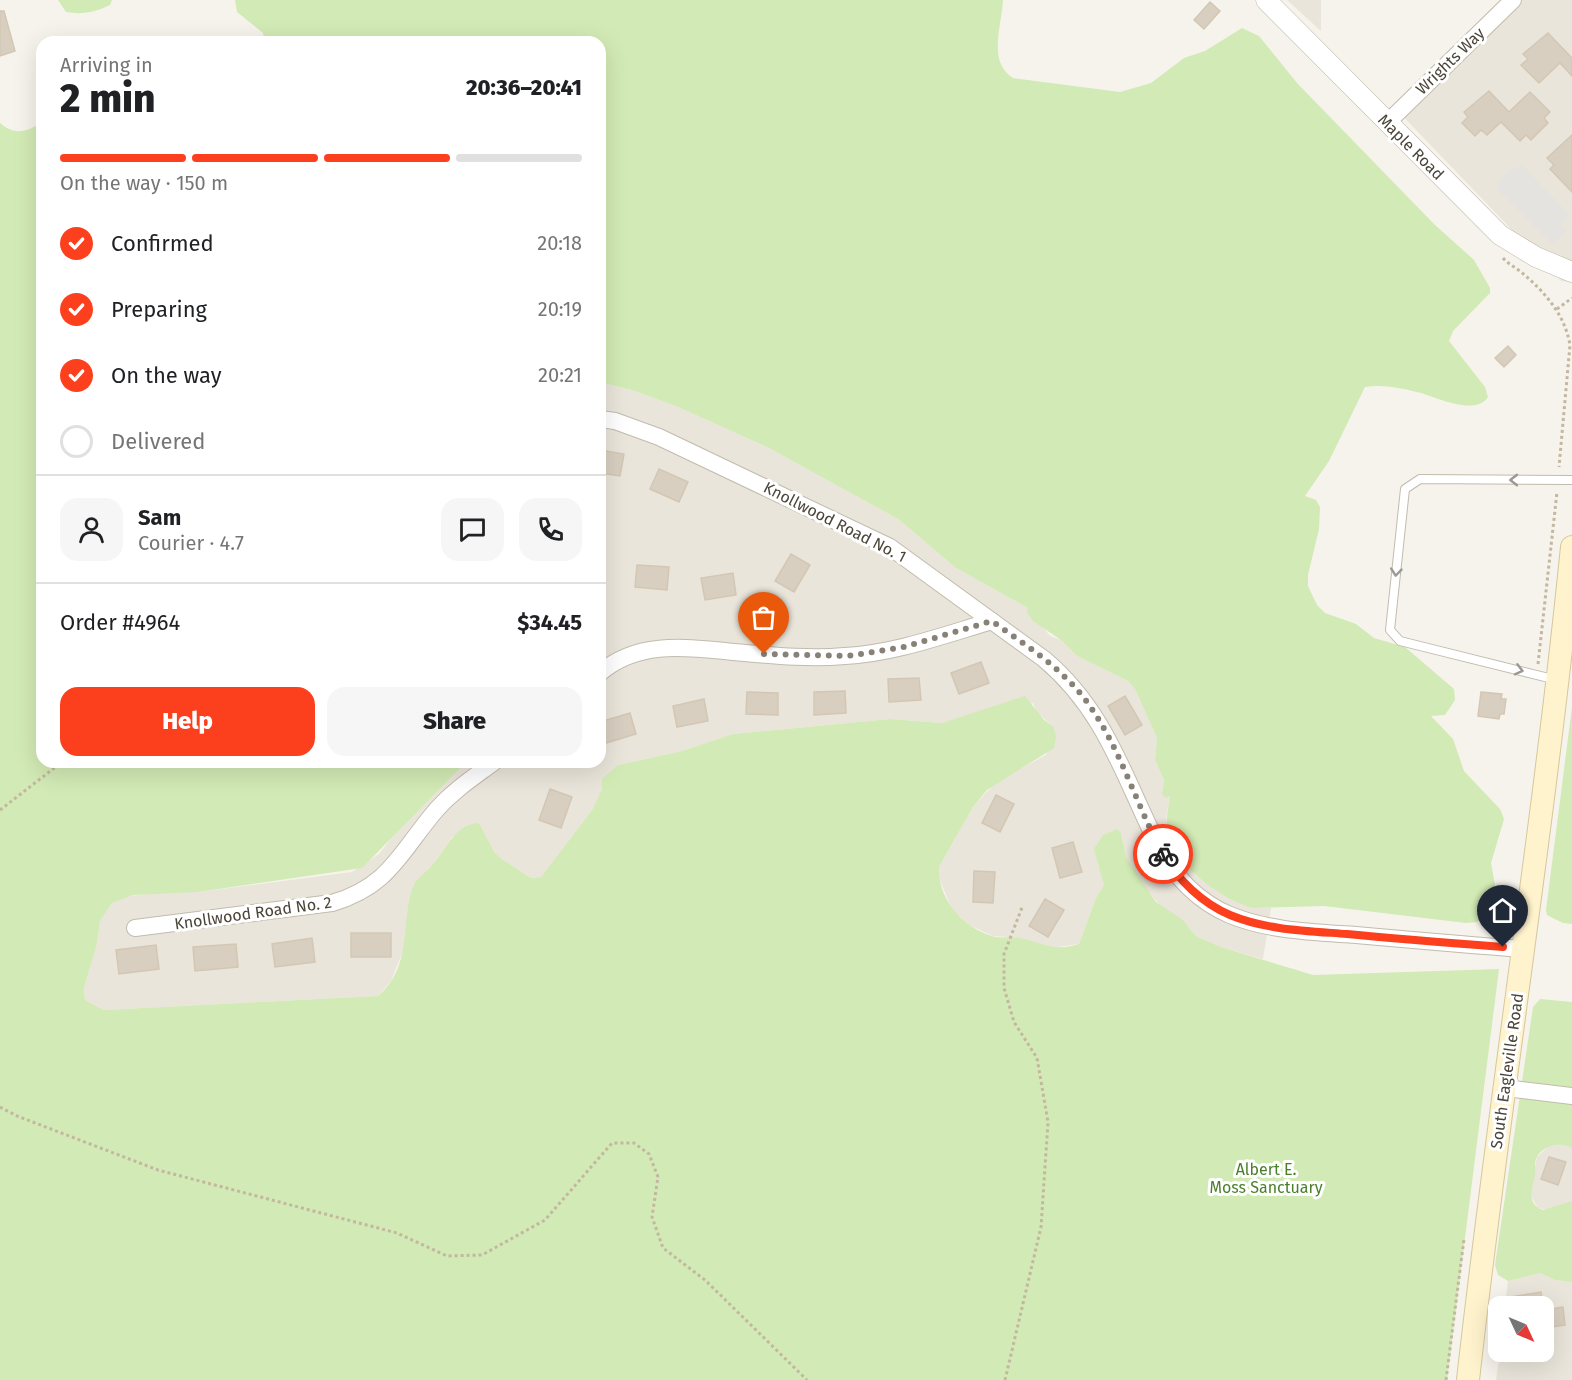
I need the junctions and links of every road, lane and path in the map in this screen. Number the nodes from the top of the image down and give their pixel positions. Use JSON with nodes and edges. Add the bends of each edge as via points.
{"nodes":[{"id":1,"x":1266,"y":0,"type":"edge"},
{"id":2,"x":1513,"y":0,"type":"edge"},
{"id":3,"x":1388,"y":123,"type":"junction"},
{"id":4,"x":1499,"y":255,"type":"dead end"},
{"id":5,"x":1572,"y":272,"type":"edge"},
{"id":6,"x":1572,"y":298,"type":"edge"},
{"id":7,"x":1557,"y":309,"type":"junction"},
{"id":8,"x":606,"y":420,"type":"edge"},
{"id":9,"x":1558,"y":480,"type":"junction"},
{"id":10,"x":1572,"y":480,"type":"edge"},
{"id":11,"x":1572,"y":547,"type":"edge"},
{"id":12,"x":992,"y":621,"type":"junction"},
{"id":13,"x":606,"y":669,"type":"edge"},
{"id":14,"x":1548,"y":678,"type":"junction"},
{"id":15,"x":54,"y":768,"type":"edge"},
{"id":16,"x":486,"y":768,"type":"edge"},
{"id":17,"x":0,"y":810,"type":"edge"},
{"id":18,"x":1023,"y":905,"type":"dead end"},
{"id":19,"x":135,"y":928,"type":"dead end"},
{"id":20,"x":1524,"y":949,"type":"junction"},
{"id":21,"x":1505,"y":1088,"type":"junction"},
{"id":22,"x":1572,"y":1096,"type":"edge"},
{"id":23,"x":0,"y":1107,"type":"edge"},
{"id":24,"x":807,"y":1380,"type":"edge"},
{"id":25,"x":1005,"y":1380,"type":"edge"},
{"id":26,"x":1468,"y":1380,"type":"edge"}],
"edges":[{"from":1,"to":3,"type":"street","name":"Maple Road"},
{"from":2,"to":3,"type":"street","name":"Wrights Way"},
{"from":3,"to":5,"type":"street","name":"Maple Road","via":[[1500,235],[1536,257]]},
{"from":4,"to":7,"type":"path"},
{"from":6,"to":7,"type":"path"},
{"from":7,"to":9,"type":"path","via":[[1567,327],[1570,345]]},
{"from":8,"to":12,"type":"street","name":"Knollwood Road No. 1","via":[[659,437],[870,536],[920,566]]},
{"from":9,"to":10,"type":"lane"},
{"from":9,"to":14,"type":"path"},
{"from":9,"to":14,"type":"lane","one_way":true,"via":[[1420,479],[1405,489],[1390,630],[1400,641]]},
{"from":11,"to":14,"type":"main road","name":"South Eagleville Road"},
{"from":12,"to":13,"type":"street","via":[[904,647],[848,656],[671,648],[634,653]]},
{"from":12,"to":20,"type":"street","name":"Knollwood Road No. 1","via":[[1066,677],[1084,698],[1123,765],[1167,861],[1189,888],[1220,910],[1244,920],[1296,930]]},
{"from":14,"to":20,"type":"main road","name":"South Eagleville Road"},
{"from":15,"to":17,"type":"path"},
{"from":16,"to":19,"type":"street","name":"Knollwood Road No. 2","via":[[437,809],[383,877],[352,897],[332,903]]},
{"from":18,"to":25,"type":"path","via":[[1004,954],[1004,988],[1014,1022],[1037,1058],[1048,1122],[1041,1227]]},
{"from":20,"to":21,"type":"main road","name":"South Eagleville Road"},
{"from":21,"to":22,"type":"street"},
{"from":21,"to":26,"type":"main road","name":"South Eagleville Road"},
{"from":23,"to":24,"type":"path","via":[[159,1170],[397,1233],[447,1256],[482,1255],[545,1220],[612,1143],[634,1143],[649,1154],[658,1177],[652,1217],[663,1248],[705,1280]]}]}
